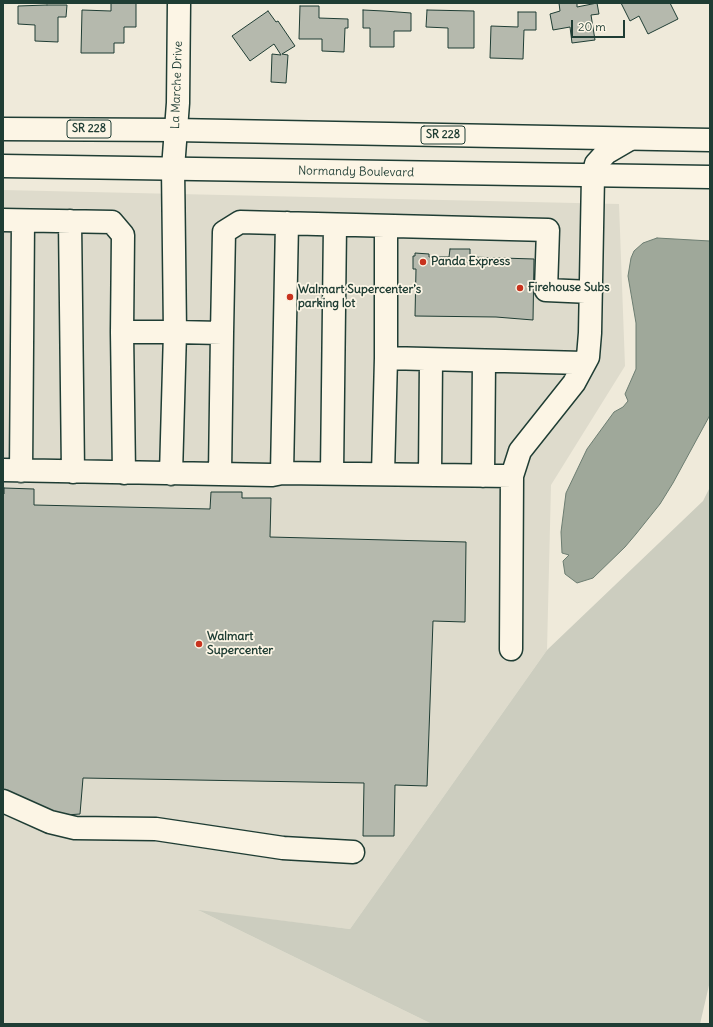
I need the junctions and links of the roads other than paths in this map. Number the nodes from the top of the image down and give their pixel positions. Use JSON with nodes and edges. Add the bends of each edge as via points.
{"nodes":[{"id":1,"x":179,"y":3,"type":"edge"},
{"id":2,"x":3,"y":129,"type":"edge"},
{"id":3,"x":175,"y":130,"type":"junction"},
{"id":4,"x":630,"y":139,"type":"junction"},
{"id":5,"x":710,"y":140,"type":"edge"},
{"id":6,"x":3,"y":166,"type":"edge"},
{"id":7,"x":173,"y":168,"type":"junction"},
{"id":8,"x":593,"y":176,"type":"junction"},
{"id":9,"x":710,"y":177,"type":"edge"},
{"id":10,"x":13,"y":220,"type":"edge"},
{"id":11,"x":70,"y":221,"type":"junction"},
{"id":12,"x":287,"y":223,"type":"junction"},
{"id":13,"x":335,"y":225,"type":"junction"},
{"id":14,"x":386,"y":226,"type":"junction"},
{"id":15,"x":590,"y":292,"type":"junction"},
{"id":16,"x":122,"y":332,"type":"junction"},
{"id":17,"x":175,"y":332,"type":"junction"},
{"id":18,"x":222,"y":334,"type":"junction"},
{"id":19,"x":386,"y":358,"type":"junction"},
{"id":20,"x":431,"y":360,"type":"junction"},
{"id":21,"x":484,"y":361,"type":"junction"},
{"id":22,"x":584,"y":363,"type":"junction"},
{"id":23,"x":12,"y":471,"type":"edge"},
{"id":24,"x":73,"y":472,"type":"junction"},
{"id":25,"x":124,"y":473,"type":"junction"},
{"id":26,"x":282,"y":473,"type":"junction"},
{"id":27,"x":332,"y":473,"type":"junction"},
{"id":28,"x":171,"y":474,"type":"junction"},
{"id":29,"x":220,"y":474,"type":"junction"},
{"id":30,"x":383,"y":474,"type":"junction"},
{"id":31,"x":430,"y":475,"type":"junction"},
{"id":32,"x":483,"y":476,"type":"junction"},
{"id":33,"x":512,"y":476,"type":"junction"},
{"id":34,"x":511,"y":649,"type":"dead end"},
{"id":35,"x":3,"y":800,"type":"edge"},
{"id":36,"x":353,"y":852,"type":"dead end"}],
"edges":[{"from":1,"to":3,"type":"main road","name":"La Marche Drive","via":[[178,103]]},
{"from":2,"to":3,"type":"main road","number":"SR 228"},
{"from":3,"to":4,"type":"main road","number":"SR 228"},
{"from":3,"to":7,"type":"main road","name":"La Marche Drive"},
{"from":4,"to":5,"type":"main road","number":"SR 228"},
{"from":4,"to":8,"type":"main road","via":[[606,153],[596,164]]},
{"from":6,"to":7,"type":"main road","name":"Normandy Boulevard"},
{"from":7,"to":8,"type":"main road","name":"Normandy Boulevard"},
{"from":7,"to":17,"type":"main road","name":"La Marche Drive"},
{"from":8,"to":9,"type":"main road","name":"Normandy Boulevard"},
{"from":8,"to":15,"type":"main road"},
{"from":10,"to":11,"type":"main road"},
{"from":10,"to":23,"type":"main road"},
{"from":11,"to":16,"type":"main road","via":[[112,222],[123,235]]},
{"from":11,"to":24,"type":"main road"},
{"from":12,"to":13,"type":"main road"},
{"from":12,"to":18,"type":"main road","via":[[240,222],[224,232]]},
{"from":12,"to":26,"type":"main road"},
{"from":13,"to":14,"type":"main road"},
{"from":13,"to":27,"type":"main road"},
{"from":14,"to":15,"type":"main road","via":[[548,230],[546,290]]},
{"from":14,"to":19,"type":"main road"},
{"from":15,"to":22,"type":"main road","via":[[589,349]]},
{"from":16,"to":17,"type":"main road"},
{"from":16,"to":25,"type":"main road"},
{"from":17,"to":18,"type":"main road"},
{"from":17,"to":28,"type":"main road","name":"La Marche Drive"},
{"from":18,"to":29,"type":"main road"},
{"from":19,"to":20,"type":"main road"},
{"from":19,"to":30,"type":"main road"},
{"from":20,"to":21,"type":"main road"},
{"from":20,"to":31,"type":"main road"},
{"from":21,"to":22,"type":"main road"},
{"from":21,"to":32,"type":"main road"},
{"from":22,"to":33,"type":"main road","via":[[574,383],[520,452]]},
{"from":23,"to":24,"type":"main road"},
{"from":24,"to":25,"type":"main road"},
{"from":25,"to":28,"type":"main road"},
{"from":26,"to":27,"type":"main road"},
{"from":26,"to":29,"type":"main road"},
{"from":27,"to":30,"type":"main road"},
{"from":28,"to":29,"type":"main road"},
{"from":30,"to":31,"type":"main road"},
{"from":31,"to":32,"type":"main road"},
{"from":32,"to":33,"type":"main road"},
{"from":33,"to":34,"type":"main road"},
{"from":35,"to":36,"type":"main road","via":[[50,822],[75,828],[156,829],[283,848]]}]}
